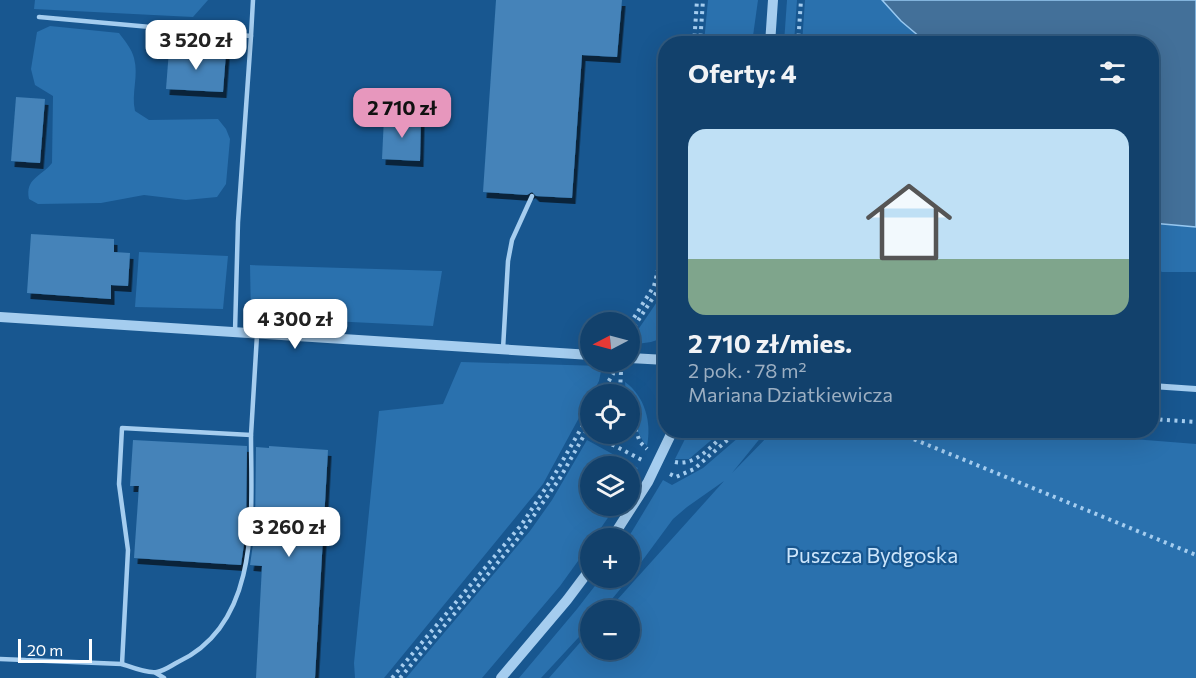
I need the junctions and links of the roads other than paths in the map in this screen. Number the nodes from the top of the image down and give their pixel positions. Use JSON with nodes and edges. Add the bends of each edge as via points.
{"nodes":[{"id":1,"x":253,"y":0,"type":"edge"},
{"id":2,"x":774,"y":0,"type":"edge"},
{"id":3,"x":39,"y":17,"type":"dead end"},
{"id":4,"x":251,"y":36,"type":"junction"},
{"id":5,"x":771,"y":36,"type":"edge"},
{"id":6,"x":532,"y":196,"type":"dead end"},
{"id":7,"x":0,"y":316,"type":"edge"},
{"id":8,"x":235,"y":332,"type":"junction"},
{"id":9,"x":258,"y":333,"type":"junction"},
{"id":10,"x":503,"y":349,"type":"junction"},
{"id":11,"x":580,"y":354,"type":"edge"},
{"id":12,"x":640,"y":359,"type":"edge"},
{"id":13,"x":658,"y":360,"type":"edge"},
{"id":14,"x":1159,"y":386,"type":"edge"},
{"id":15,"x":1196,"y":389,"type":"edge"},
{"id":16,"x":251,"y":435,"type":"junction"},
{"id":17,"x":669,"y":438,"type":"edge"},
{"id":18,"x":618,"y":528,"type":"edge"},
{"id":19,"x":580,"y":583,"type":"edge"},
{"id":20,"x":0,"y":659,"type":"edge"},
{"id":21,"x":122,"y":664,"type":"junction"},
{"id":22,"x":156,"y":673,"type":"junction"},
{"id":23,"x":164,"y":678,"type":"edge"},
{"id":24,"x":501,"y":678,"type":"edge"}],
"edges":[{"from":1,"to":4,"type":"lane"},
{"from":2,"to":5,"type":"street"},
{"from":3,"to":4,"type":"lane"},
{"from":4,"to":8,"type":"lane"},
{"from":6,"to":10,"type":"lane","via":[[512,240],[508,261]]},
{"from":7,"to":8,"type":"street"},
{"from":8,"to":9,"type":"street"},
{"from":9,"to":10,"type":"street"},
{"from":9,"to":16,"type":"lane"},
{"from":10,"to":11,"type":"street"},
{"from":12,"to":13,"type":"street"},
{"from":14,"to":15,"type":"street"},
{"from":16,"to":21,"type":"lane","via":[[122,428],[119,484],[128,550]]},
{"from":16,"to":22,"type":"lane","via":[[251,527],[245,571],[234,602],[207,644]]},
{"from":17,"to":18,"type":"street","via":[[648,482]]},
{"from":19,"to":24,"type":"street"},
{"from":20,"to":21,"type":"lane"},
{"from":21,"to":22,"type":"lane"},
{"from":22,"to":23,"type":"lane"}]}
